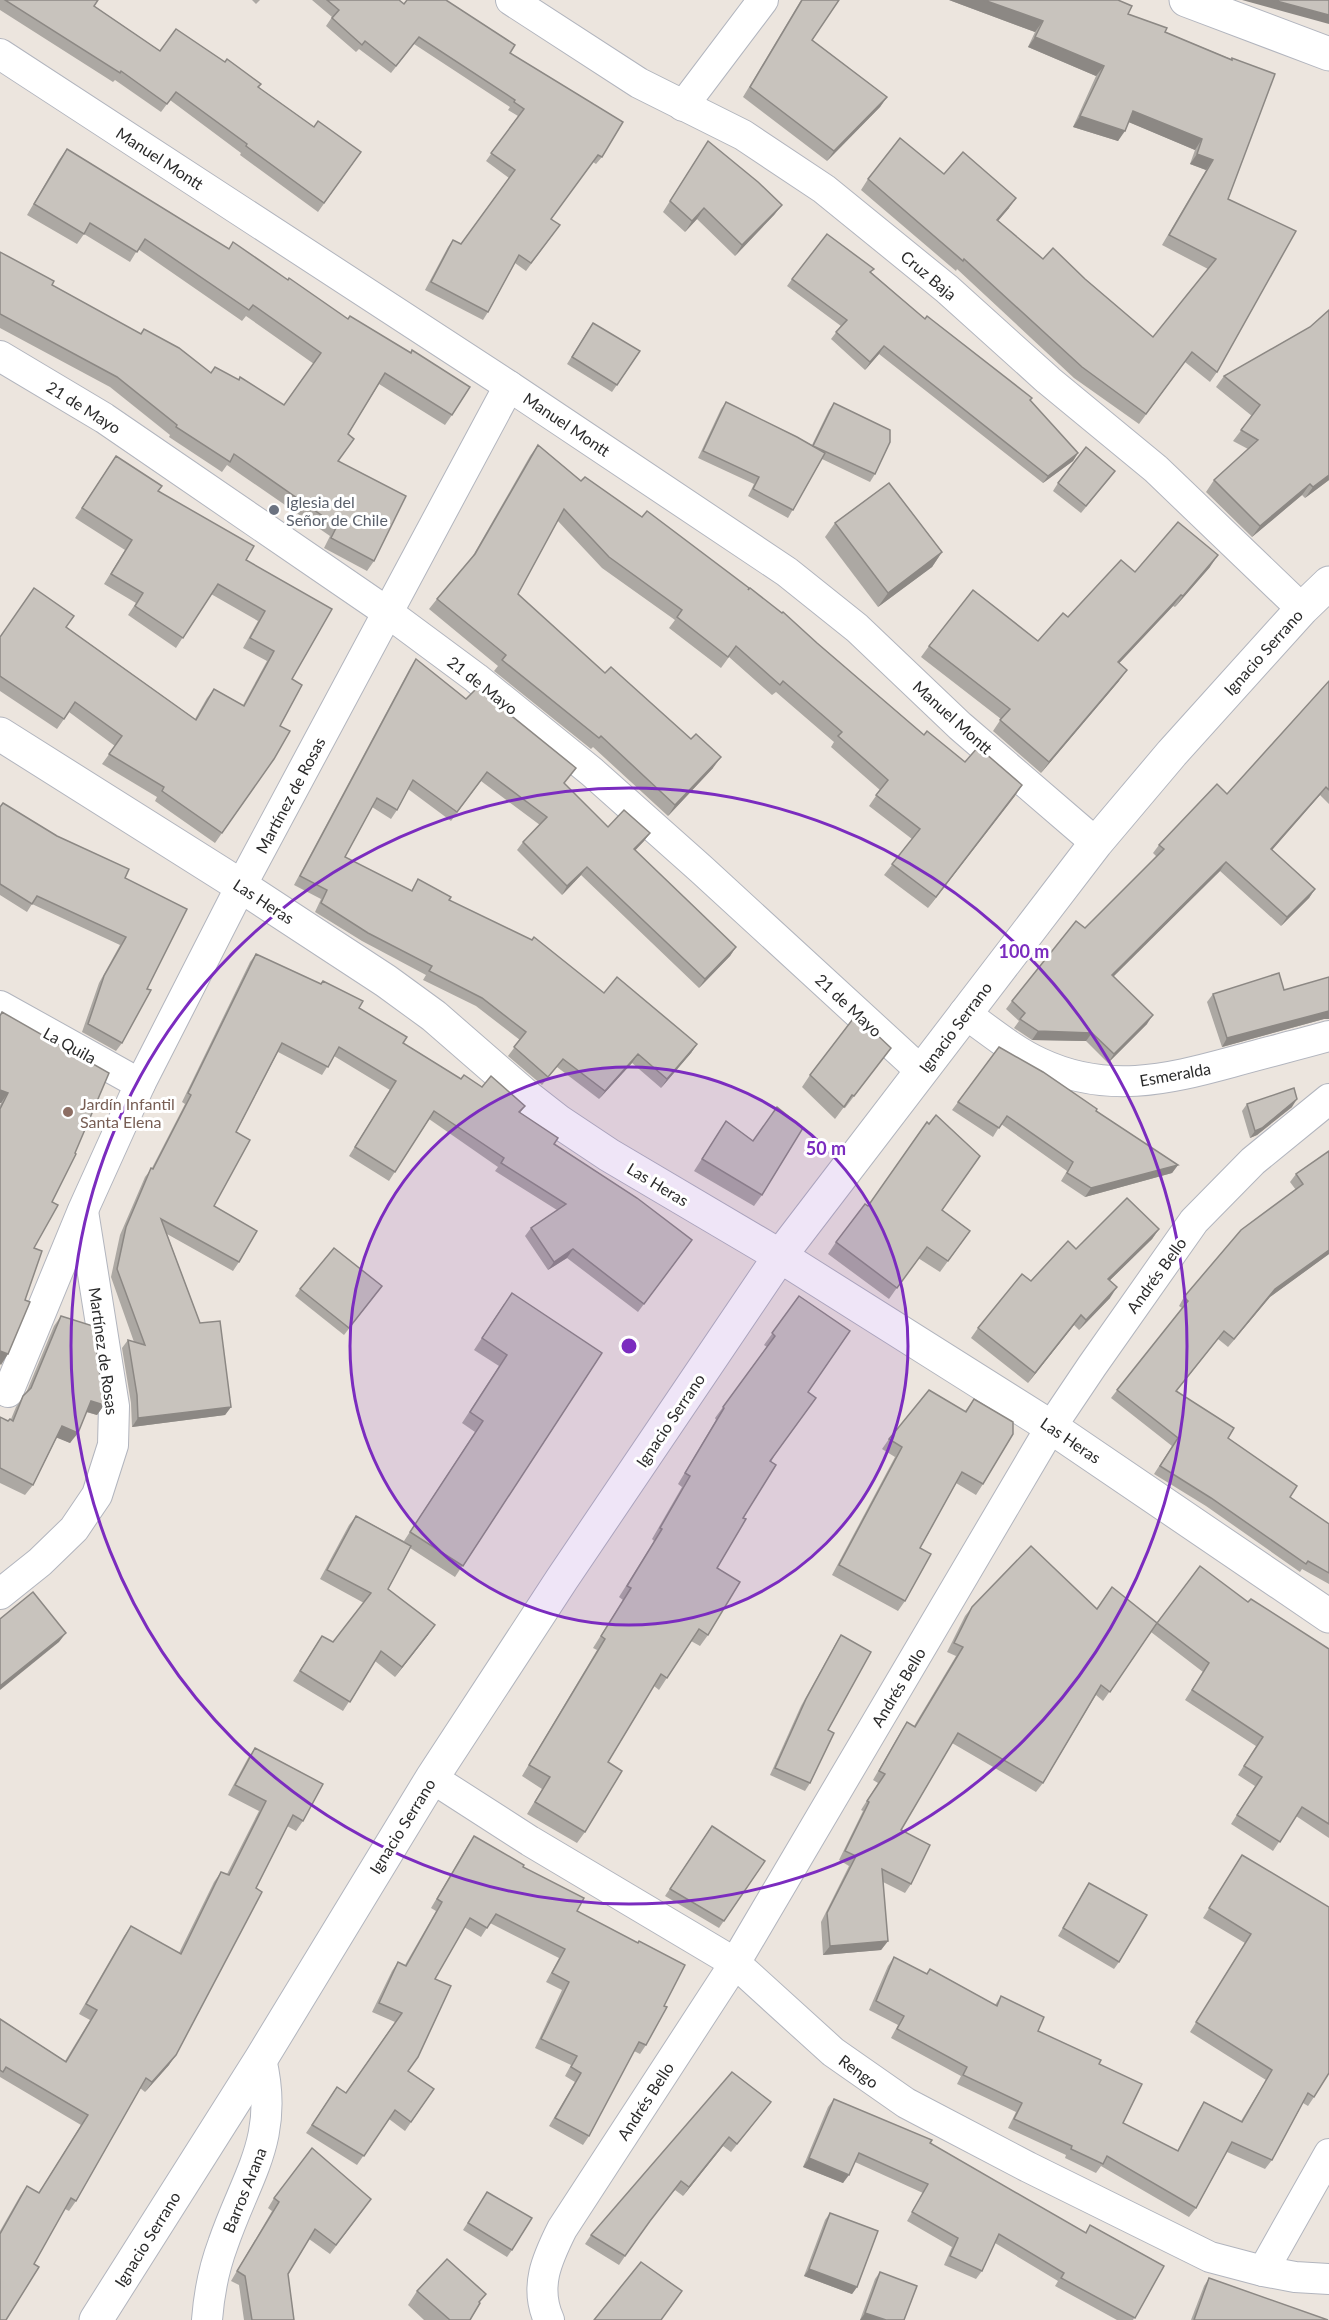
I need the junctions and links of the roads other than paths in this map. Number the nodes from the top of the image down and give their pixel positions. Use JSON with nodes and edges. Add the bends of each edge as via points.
{"nodes":[{"id":1,"x":511,"y":0,"type":"edge"},
{"id":2,"x":763,"y":0,"type":"edge"},
{"id":3,"x":1186,"y":0,"type":"edge"},
{"id":4,"x":0,"y":54,"type":"edge"},
{"id":5,"x":1329,"y":54,"type":"edge"},
{"id":6,"x":682,"y":106,"type":"junction"},
{"id":7,"x":0,"y":356,"type":"edge"},
{"id":8,"x":509,"y":386,"type":"junction"},
{"id":9,"x":1329,"y":583,"type":"edge"},
{"id":10,"x":1302,"y":609,"type":"junction"},
{"id":11,"x":387,"y":612,"type":"junction"},
{"id":12,"x":0,"y":734,"type":"edge"},
{"id":13,"x":1096,"y":843,"type":"junction"},
{"id":14,"x":241,"y":886,"type":"junction"},
{"id":15,"x":0,"y":1006,"type":"edge"},
{"id":16,"x":964,"y":1012,"type":"junction"},
{"id":17,"x":1329,"y":1036,"type":"edge"},
{"id":18,"x":921,"y":1071,"type":"junction"},
{"id":19,"x":140,"y":1084,"type":"junction"},
{"id":20,"x":1329,"y":1099,"type":"edge"},
{"id":21,"x":83,"y":1210,"type":"junction"},
{"id":22,"x":780,"y":1256,"type":"junction"},
{"id":23,"x":4,"y":1390,"type":"edge"},
{"id":24,"x":1051,"y":1427,"type":"junction"},
{"id":25,"x":0,"y":1594,"type":"edge"},
{"id":26,"x":1329,"y":1616,"type":"edge"},
{"id":27,"x":432,"y":1778,"type":"junction"},
{"id":28,"x":735,"y":1963,"type":"junction"},
{"id":29,"x":261,"y":2060,"type":"junction"},
{"id":30,"x":1329,"y":2154,"type":"edge"},
{"id":31,"x":1263,"y":2271,"type":"junction"},
{"id":32,"x":1329,"y":2279,"type":"edge"},
{"id":33,"x":96,"y":2320,"type":"edge"},
{"id":34,"x":207,"y":2320,"type":"edge"},
{"id":35,"x":549,"y":2320,"type":"edge"}],
"edges":[{"from":1,"to":6,"type":"street","name":"Cruz Baja","via":[[639,83]]},
{"from":2,"to":6,"type":"street"},
{"from":3,"to":5,"type":"street"},
{"from":4,"to":8,"type":"street","name":"Manuel Montt"},
{"from":6,"to":10,"type":"street","name":"Cruz Baja","via":[[743,135],[833,196],[1156,469]]},
{"from":7,"to":11,"type":"street","name":"21 de Mayo","via":[[104,418]]},
{"from":8,"to":11,"type":"street","name":"Martínez de Rosas"},
{"from":8,"to":13,"type":"street","name":"Manuel Montt","via":[[787,572],[857,628],[960,726]]},
{"from":9,"to":10,"type":"street","name":"Ignacio Serrano"},
{"from":10,"to":13,"type":"street","name":"Ignacio Serrano"},
{"from":11,"to":14,"type":"street","name":"Martínez de Rosas"},
{"from":11,"to":18,"type":"street","name":"21 de Mayo","via":[[592,772]]},
{"from":12,"to":14,"type":"street","name":"Las Heras"},
{"from":13,"to":16,"type":"street","name":"Ignacio Serrano"},
{"from":14,"to":19,"type":"street","name":"Martínez de Rosas"},
{"from":14,"to":22,"type":"street","name":"Las Heras","via":[[434,1016],[558,1121]]},
{"from":15,"to":19,"type":"street","name":"La Quila"},
{"from":16,"to":17,"type":"street","name":"Esmeralda","via":[[1040,1063],[1088,1079],[1116,1082],[1167,1079]]},
{"from":16,"to":18,"type":"street","name":"Ignacio Serrano"},
{"from":18,"to":22,"type":"street","name":"Ignacio Serrano"},
{"from":19,"to":21,"type":"street","name":"Martínez de Rosas"},
{"from":20,"to":24,"type":"street","name":"Andrés Bello","via":[[1253,1161],[1194,1221]]},
{"from":21,"to":23,"type":"street","name":"Martínez de Rosas"},
{"from":21,"to":25,"type":"street","name":"Martínez de Rosas","via":[[114,1406],[113,1445],[97,1495],[74,1529]]},
{"from":22,"to":24,"type":"street","name":"Las Heras"},
{"from":22,"to":27,"type":"street","name":"Ignacio Serrano"},
{"from":24,"to":26,"type":"street","name":"Las Heras"},
{"from":24,"to":28,"type":"street","name":"Andrés Bello"},
{"from":27,"to":28,"type":"street","name":"Rengo"},
{"from":27,"to":29,"type":"street","name":"Ignacio Serrano"},
{"from":28,"to":31,"type":"street","name":"Rengo","via":[[833,2052],[906,2103],[1188,2248]]},
{"from":28,"to":35,"type":"street","name":"Andrés Bello","via":[[562,2229],[544,2269],[543,2300]]},
{"from":29,"to":33,"type":"street","name":"Ignacio Serrano"},
{"from":29,"to":34,"type":"street","name":"Barros Arana","via":[[266,2081],[267,2125],[222,2245]]},
{"from":30,"to":31,"type":"street"},
{"from":31,"to":32,"type":"street","name":"Rengo"}]}
